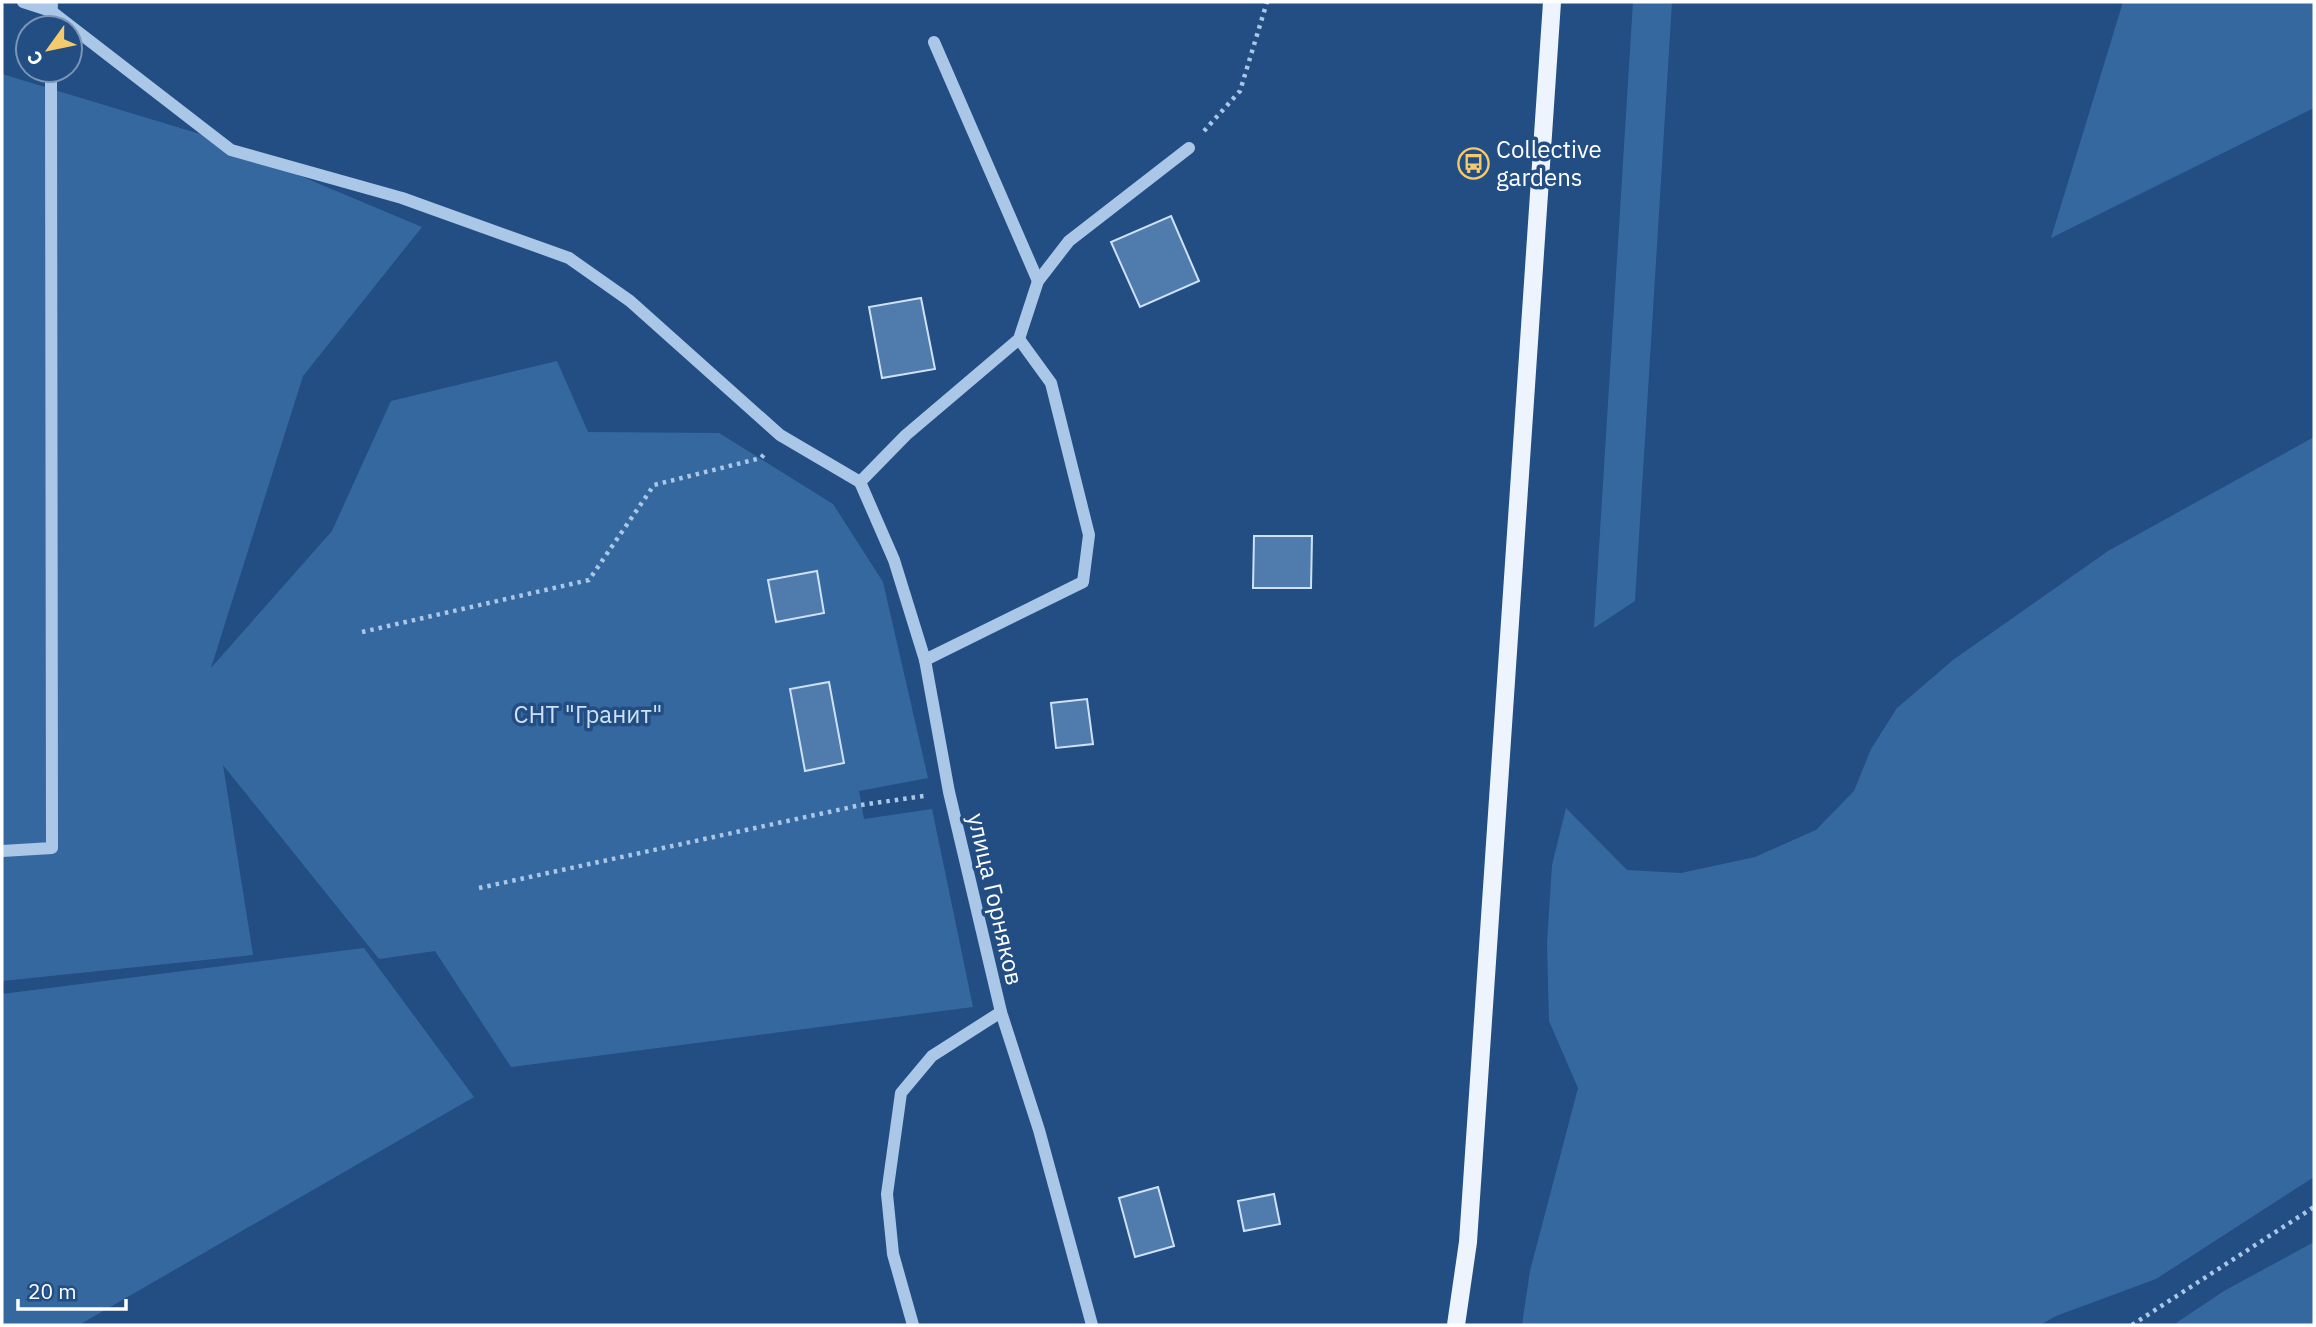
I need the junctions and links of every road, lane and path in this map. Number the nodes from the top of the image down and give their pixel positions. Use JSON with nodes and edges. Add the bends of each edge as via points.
{"nodes":[{"id":1,"x":23,"y":2,"type":"edge"},
{"id":2,"x":1267,"y":2,"type":"edge"},
{"id":3,"x":1552,"y":2,"type":"edge"},
{"id":4,"x":51,"y":6,"type":"edge"},
{"id":5,"x":934,"y":42,"type":"dead end"},
{"id":6,"x":51,"y":84,"type":"edge"},
{"id":7,"x":1189,"y":148,"type":"joint"},
{"id":8,"x":1038,"y":281,"type":"junction"},
{"id":9,"x":1019,"y":339,"type":"junction"},
{"id":10,"x":780,"y":435,"type":"junction"},
{"id":11,"x":860,"y":482,"type":"junction"},
{"id":12,"x":362,"y":632,"type":"dead end"},
{"id":13,"x":925,"y":660,"type":"junction"},
{"id":14,"x":949,"y":792,"type":"junction"},
{"id":15,"x":2,"y":851,"type":"edge"},
{"id":16,"x":479,"y":888,"type":"dead end"},
{"id":17,"x":1001,"y":1012,"type":"junction"},
{"id":18,"x":2314,"y":1207,"type":"edge"},
{"id":19,"x":913,"y":1325,"type":"edge"},
{"id":20,"x":1092,"y":1325,"type":"edge"},
{"id":21,"x":1456,"y":1325,"type":"edge"},
{"id":22,"x":2132,"y":1325,"type":"edge"}],
"edges":[{"from":1,"to":4,"type":"street"},
{"from":2,"to":7,"type":"path","via":[[1240,91]]},
{"from":3,"to":21,"type":"main road","via":[[1469,1228]]},
{"from":4,"to":10,"type":"street","via":[[231,150],[402,198],[569,258],[630,301]]},
{"from":5,"to":8,"type":"street"},
{"from":6,"to":15,"type":"street","via":[[52,848]]},
{"from":7,"to":8,"type":"street","via":[[1069,241]]},
{"from":8,"to":9,"type":"street"},
{"from":9,"to":11,"type":"street","via":[[906,435]]},
{"from":9,"to":13,"type":"street","via":[[1051,383],[1089,534],[1083,582]]},
{"from":10,"to":11,"type":"street"},
{"from":10,"to":12,"type":"path","via":[[761,458],[654,485],[589,580]]},
{"from":11,"to":13,"type":"street","name":"улица Горняков","via":[[894,559]]},
{"from":13,"to":14,"type":"street","name":"улица Горняков"},
{"from":14,"to":16,"type":"path","via":[[861,805]]},
{"from":14,"to":17,"type":"street","name":"улица Горняков"},
{"from":17,"to":19,"type":"street","via":[[932,1056],[901,1093],[887,1194],[893,1254]]},
{"from":17,"to":20,"type":"street","name":"улица Горняков"},
{"from":18,"to":22,"type":"path"}]}
